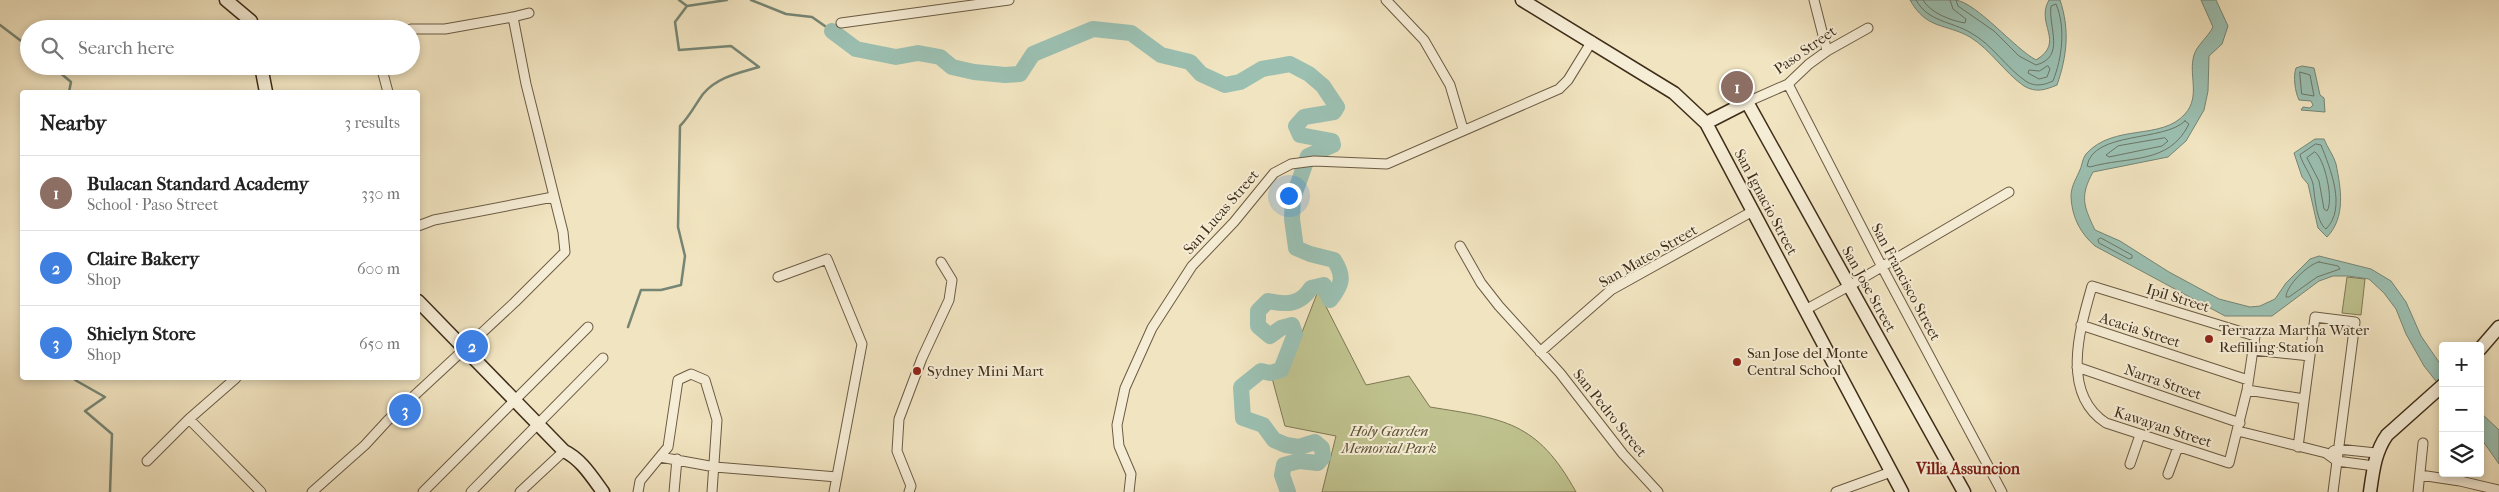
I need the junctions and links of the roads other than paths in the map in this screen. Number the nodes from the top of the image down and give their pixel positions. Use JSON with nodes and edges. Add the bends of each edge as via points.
{"nodes":[{"id":1,"x":226,"y":0,"type":"edge"},
{"id":2,"x":1009,"y":0,"type":"edge"},
{"id":3,"x":1386,"y":0,"type":"edge"},
{"id":4,"x":1522,"y":0,"type":"edge"},
{"id":5,"x":1814,"y":0,"type":"edge"},
{"id":6,"x":528,"y":13,"type":"dead end"},
{"id":7,"x":513,"y":17,"type":"junction"},
{"id":8,"x":250,"y":20,"type":"edge"},
{"id":9,"x":841,"y":22,"type":"dead end"},
{"id":10,"x":1868,"y":28,"type":"dead end"},
{"id":11,"x":420,"y":29,"type":"edge"},
{"id":12,"x":1592,"y":41,"type":"junction"},
{"id":13,"x":1827,"y":51,"type":"junction"},
{"id":14,"x":263,"y":75,"type":"edge"},
{"id":15,"x":383,"y":75,"type":"edge"},
{"id":16,"x":1788,"y":84,"type":"junction"},
{"id":17,"x":266,"y":90,"type":"edge"},
{"id":18,"x":387,"y":90,"type":"edge"},
{"id":19,"x":1747,"y":102,"type":"junction"},
{"id":20,"x":1706,"y":122,"type":"junction"},
{"id":21,"x":1463,"y":129,"type":"junction"},
{"id":22,"x":2009,"y":192,"type":"dead end"},
{"id":23,"x":553,"y":197,"type":"junction"},
{"id":24,"x":1753,"y":211,"type":"junction"},
{"id":25,"x":420,"y":225,"type":"edge"},
{"id":26,"x":1460,"y":246,"type":"dead end"},
{"id":27,"x":941,"y":262,"type":"dead end"},
{"id":28,"x":1882,"y":267,"type":"junction"},
{"id":29,"x":778,"y":277,"type":"dead end"},
{"id":30,"x":1849,"y":286,"type":"junction"},
{"id":31,"x":420,"y":303,"type":"edge"},
{"id":32,"x":1805,"y":310,"type":"junction"},
{"id":33,"x":2081,"y":325,"type":"junction"},
{"id":34,"x":588,"y":327,"type":"dead end"},
{"id":35,"x":2499,"y":327,"type":"edge"},
{"id":36,"x":2484,"y":344,"type":"edge"},
{"id":37,"x":465,"y":349,"type":"junction"},
{"id":38,"x":2253,"y":350,"type":"junction"},
{"id":39,"x":1540,"y":352,"type":"junction"},
{"id":40,"x":2310,"y":356,"type":"junction"},
{"id":41,"x":603,"y":358,"type":"dead end"},
{"id":42,"x":2077,"y":367,"type":"junction"},
{"id":43,"x":234,"y":380,"type":"edge"},
{"id":44,"x":2248,"y":380,"type":"junction"},
{"id":45,"x":2442,"y":387,"type":"edge"},
{"id":46,"x":2247,"y":390,"type":"junction"},
{"id":47,"x":2304,"y":399,"type":"junction"},
{"id":48,"x":515,"y":400,"type":"junction"},
{"id":49,"x":189,"y":419,"type":"junction"},
{"id":50,"x":540,"y":424,"type":"junction"},
{"id":51,"x":2239,"y":427,"type":"junction"},
{"id":52,"x":2140,"y":435,"type":"junction"},
{"id":53,"x":2423,"y":443,"type":"dead end"},
{"id":54,"x":2178,"y":447,"type":"junction"},
{"id":55,"x":2298,"y":447,"type":"junction"},
{"id":56,"x":2338,"y":449,"type":"junction"},
{"id":57,"x":2350,"y":450,"type":"junction"},
{"id":58,"x":564,"y":451,"type":"junction"},
{"id":59,"x":2326,"y":453,"type":"junction"},
{"id":60,"x":660,"y":456,"type":"junction"},
{"id":61,"x":677,"y":460,"type":"junction"},
{"id":62,"x":2375,"y":460,"type":"junction"},
{"id":63,"x":147,"y":461,"type":"dead end"},
{"id":64,"x":2337,"y":461,"type":"junction"},
{"id":65,"x":2348,"y":463,"type":"junction"},
{"id":66,"x":2130,"y":464,"type":"dead end"},
{"id":67,"x":715,"y":467,"type":"junction"},
{"id":68,"x":1891,"y":472,"type":"junction"},
{"id":69,"x":2168,"y":474,"type":"dead end"},
{"id":70,"x":2420,"y":475,"type":"junction"},
{"id":71,"x":2439,"y":476,"type":"edge"},
{"id":72,"x":837,"y":477,"type":"junction"},
{"id":73,"x":2461,"y":477,"type":"edge"},
{"id":74,"x":2499,"y":491,"type":"edge"},
{"id":75,"x":261,"y":492,"type":"edge"},
{"id":76,"x":312,"y":492,"type":"edge"},
{"id":77,"x":423,"y":492,"type":"edge"},
{"id":78,"x":471,"y":492,"type":"edge"},
{"id":79,"x":520,"y":492,"type":"edge"},
{"id":80,"x":603,"y":492,"type":"edge"},
{"id":81,"x":638,"y":492,"type":"edge"},
{"id":82,"x":674,"y":492,"type":"edge"},
{"id":83,"x":712,"y":492,"type":"edge"},
{"id":84,"x":834,"y":492,"type":"edge"},
{"id":85,"x":909,"y":492,"type":"edge"},
{"id":86,"x":1130,"y":492,"type":"edge"},
{"id":87,"x":1658,"y":492,"type":"edge"},
{"id":88,"x":1836,"y":492,"type":"edge"},
{"id":89,"x":1902,"y":492,"type":"edge"},
{"id":90,"x":1964,"y":492,"type":"edge"},
{"id":91,"x":2002,"y":492,"type":"edge"},
{"id":92,"x":2333,"y":492,"type":"edge"},
{"id":93,"x":2370,"y":492,"type":"edge"},
{"id":94,"x":2418,"y":492,"type":"edge"}],
"edges":[{"from":1,"to":8,"type":"main road"},
{"from":2,"to":9,"type":"street"},
{"from":3,"to":21,"type":"street","via":[[1424,40],[1450,85]]},
{"from":4,"to":12,"type":"main road","name":"San Ignacio Street"},
{"from":5,"to":13,"type":"street"},
{"from":6,"to":7,"type":"street"},
{"from":7,"to":11,"type":"street","via":[[446,29]]},
{"from":7,"to":23,"type":"street"},
{"from":10,"to":13,"type":"street","name":"Paso Street"},
{"from":12,"to":20,"type":"main road","name":"San Ignacio Street","via":[[1684,101]]},
{"from":12,"to":21,"type":"street","name":"San Lucas Street","via":[[1560,88]]},
{"from":13,"to":16,"type":"street","name":"Paso Street"},
{"from":14,"to":17,"type":"main road"},
{"from":15,"to":18,"type":"street"},
{"from":16,"to":19,"type":"street","name":"Paso Street"},
{"from":16,"to":28,"type":"street","name":"San Francisco Street"},
{"from":19,"to":20,"type":"main road","name":"Paso Street"},
{"from":19,"to":30,"type":"main road","name":"San Jose Street"},
{"from":20,"to":24,"type":"main road","name":"San Ignacio Street"},
{"from":21,"to":86,"type":"street","name":"San Lucas Street","via":[[1387,164],[1313,161],[1291,164],[1274,173],[1192,266],[1152,328],[1125,388],[1117,425],[1119,446],[1131,474]]},
{"from":22,"to":28,"type":"street"},
{"from":23,"to":25,"type":"street"},
{"from":23,"to":37,"type":"street","via":[[563,232],[564,252]]},
{"from":24,"to":32,"type":"main road","name":"San Ignacio Street"},
{"from":24,"to":39,"type":"street","name":"San Mateo Street","via":[[1612,290]]},
{"from":26,"to":39,"type":"street","name":"San Pedro Street","via":[[1487,290]]},
{"from":27,"to":85,"type":"street","via":[[952,280],[949,300],[899,419],[897,451],[911,486]]},
{"from":28,"to":30,"type":"street"},
{"from":28,"to":91,"type":"street","name":"San Francisco Street"},
{"from":29,"to":72,"type":"street","via":[[827,259],[862,344]]},
{"from":30,"to":32,"type":"street"},
{"from":30,"to":90,"type":"main road","name":"San Jose Street"},
{"from":31,"to":37,"type":"main road"},
{"from":32,"to":68,"type":"main road","name":"San Ignacio Street"},
{"from":33,"to":38,"type":"street","name":"Ipil Street","via":[[2092,286],[2255,336]]},
{"from":33,"to":42,"type":"street"},
{"from":33,"to":44,"type":"street","name":"Acacia Street"},
{"from":34,"to":48,"type":"street"},
{"from":35,"to":36,"type":"main road"},
{"from":37,"to":48,"type":"main road"},
{"from":37,"to":76,"type":"street"},
{"from":38,"to":40,"type":"street"},
{"from":38,"to":44,"type":"street"},
{"from":39,"to":87,"type":"street","name":"San Pedro Street"},
{"from":40,"to":47,"type":"street"},
{"from":40,"to":56,"type":"street","via":[[2315,317],[2355,322]]},
{"from":41,"to":50,"type":"street"},
{"from":42,"to":51,"type":"street","name":"Narra Street"},
{"from":42,"to":52,"type":"street","name":"Kawayan Street","via":[[2091,412],[2106,423]]},
{"from":43,"to":49,"type":"street"},
{"from":44,"to":46,"type":"street"},
{"from":45,"to":62,"type":"main road","via":[[2387,435]]},
{"from":46,"to":47,"type":"street"},
{"from":46,"to":51,"type":"street"},
{"from":47,"to":55,"type":"street"},
{"from":48,"to":50,"type":"main road"},
{"from":48,"to":77,"type":"street"},
{"from":49,"to":63,"type":"street"},
{"from":49,"to":75,"type":"street"},
{"from":50,"to":58,"type":"main road"},
{"from":50,"to":78,"type":"street"},
{"from":51,"to":54,"type":"street","name":"Kawayan Street","via":[[2230,463]]},
{"from":51,"to":55,"type":"street","name":"Narra Street"},
{"from":52,"to":54,"type":"street","name":"Kawayan Street"},
{"from":52,"to":66,"type":"street"},
{"from":53,"to":70,"type":"street"},
{"from":54,"to":69,"type":"street"},
{"from":55,"to":59,"type":"street","name":"Narra Street"},
{"from":56,"to":57,"type":"street"},
{"from":56,"to":59,"type":"street"},
{"from":56,"to":64,"type":"street"},
{"from":57,"to":62,"type":"street"},
{"from":57,"to":65,"type":"street"},
{"from":58,"to":79,"type":"street"},
{"from":58,"to":80,"type":"main road","via":[[590,474]]},
{"from":59,"to":64,"type":"street","name":"Narra Street"},
{"from":60,"to":61,"type":"street"},
{"from":60,"to":67,"type":"street","via":[[668,447],[678,380],[691,374],[706,380],[717,420]]},
{"from":60,"to":81,"type":"street","via":[[640,481]]},
{"from":61,"to":67,"type":"street"},
{"from":61,"to":82,"type":"street"},
{"from":62,"to":65,"type":"street","name":"Narra Street"},
{"from":62,"to":93,"type":"main road"},
{"from":64,"to":65,"type":"street","name":"Narra Street"},
{"from":64,"to":92,"type":"street"},
{"from":67,"to":72,"type":"street"},
{"from":67,"to":83,"type":"street"},
{"from":68,"to":88,"type":"street"},
{"from":68,"to":89,"type":"main road","name":"San Ignacio Street"},
{"from":70,"to":71,"type":"street"},
{"from":70,"to":94,"type":"street"},
{"from":72,"to":84,"type":"street"},
{"from":73,"to":74,"type":"street"}]}
